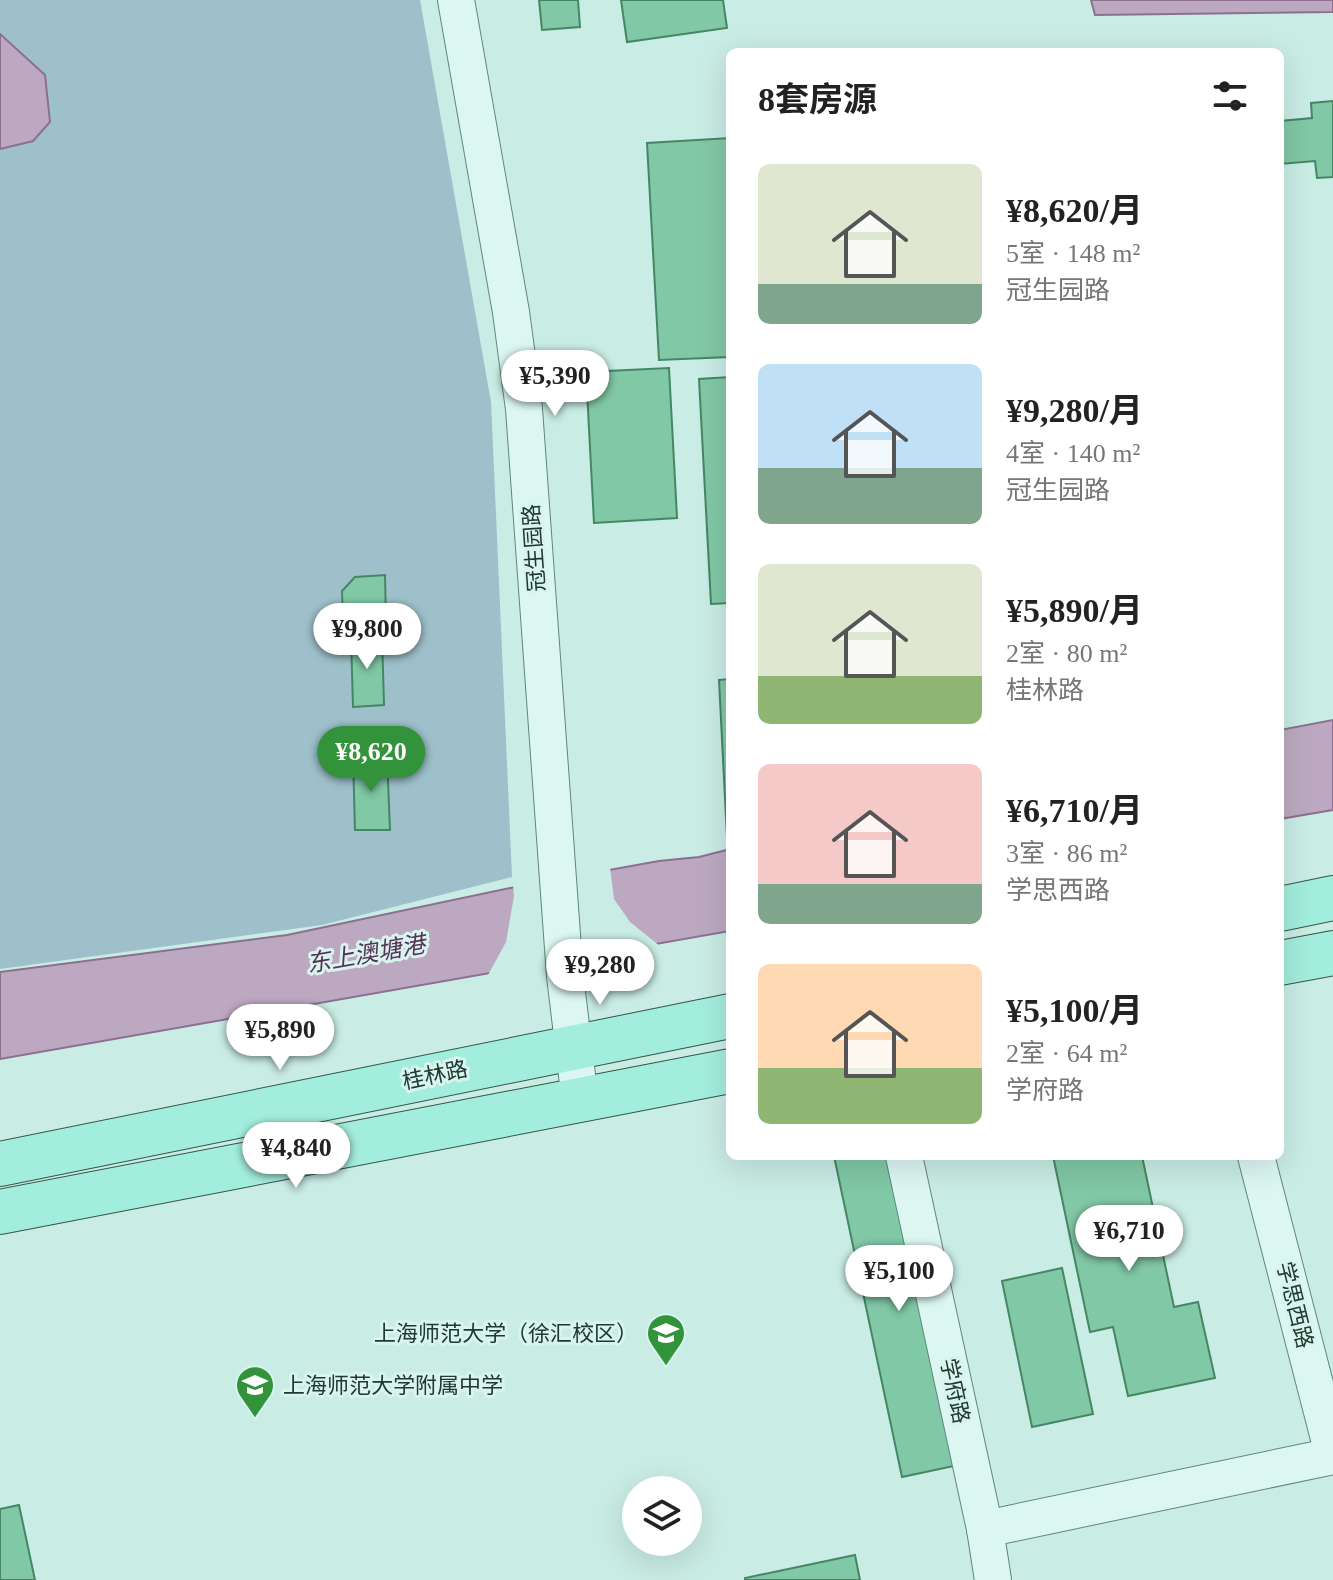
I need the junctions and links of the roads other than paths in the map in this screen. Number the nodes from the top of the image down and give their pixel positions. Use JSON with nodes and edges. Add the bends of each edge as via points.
{"nodes":[{"id":1,"x":456,"y":0,"type":"edge"},
{"id":2,"x":1333,"y":898,"type":"edge"},
{"id":3,"x":1284,"y":908,"type":"edge"},
{"id":4,"x":1333,"y":953,"type":"edge"},
{"id":5,"x":1284,"y":962,"type":"edge"},
{"id":6,"x":726,"y":1017,"type":"edge"},
{"id":7,"x":575,"y":1046,"type":"junction"},
{"id":8,"x":726,"y":1072,"type":"edge"},
{"id":9,"x":580,"y":1100,"type":"junction"},
{"id":10,"x":905,"y":1160,"type":"edge"},
{"id":11,"x":1257,"y":1160,"type":"edge"},
{"id":12,"x":0,"y":1164,"type":"edge"},
{"id":13,"x":0,"y":1212,"type":"edge"},
{"id":14,"x":1333,"y":1455,"type":"edge"},
{"id":15,"x":985,"y":1529,"type":"junction"},
{"id":16,"x":993,"y":1580,"type":"edge"}],
"edges":[{"from":1,"to":7,"type":"street","name":"冠生园路","via":[[524,409],[565,976]]},
{"from":2,"to":3,"type":"main road"},
{"from":4,"to":5,"type":"main road"},
{"from":6,"to":7,"type":"main road","name":"桂林路"},
{"from":7,"to":9,"type":"street","name":"冠生园路"},
{"from":7,"to":12,"type":"main road","name":"桂林路"},
{"from":8,"to":9,"type":"main road"},
{"from":9,"to":13,"type":"main road"},
{"from":10,"to":15,"type":"street","name":"学府路"},
{"from":11,"to":14,"type":"street","name":"学思西路"},
{"from":14,"to":15,"type":"street"},
{"from":15,"to":16,"type":"street","name":"学府路"}]}
